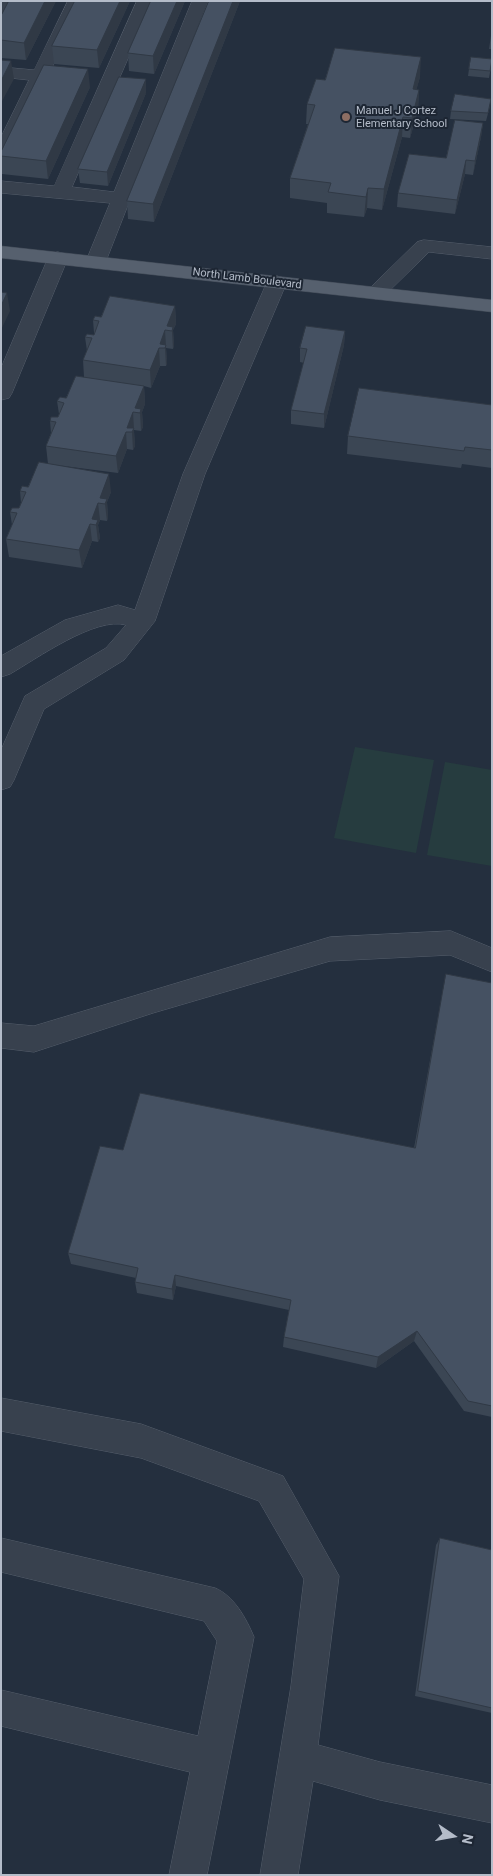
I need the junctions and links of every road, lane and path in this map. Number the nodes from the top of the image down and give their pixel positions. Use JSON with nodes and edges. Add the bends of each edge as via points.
{"nodes":[{"id":1,"x":8,"y":1,"type":"edge"},
{"id":2,"x":76,"y":1,"type":"edge"},
{"id":3,"x":145,"y":1,"type":"edge"},
{"id":4,"x":200,"y":1,"type":"edge"},
{"id":5,"x":1,"y":14,"type":"edge"},
{"id":6,"x":1,"y":72,"type":"edge"},
{"id":7,"x":40,"y":76,"type":"junction"},
{"id":8,"x":70,"y":79,"type":"edge"},
{"id":9,"x":89,"y":81,"type":"edge"},
{"id":10,"x":109,"y":83,"type":"junction"},
{"id":11,"x":128,"y":85,"type":"edge"},
{"id":12,"x":146,"y":87,"type":"edge"},
{"id":13,"x":165,"y":89,"type":"junction"},
{"id":14,"x":1,"y":156,"type":"edge"},
{"id":15,"x":1,"y":187,"type":"edge"},
{"id":16,"x":61,"y":192,"type":"junction"},
{"id":17,"x":122,"y":198,"type":"junction"},
{"id":18,"x":1,"y":252,"type":"edge"},
{"id":19,"x":492,"y":253,"type":"edge"},
{"id":20,"x":58,"y":258,"type":"junction"},
{"id":21,"x":96,"y":261,"type":"junction"},
{"id":22,"x":277,"y":282,"type":"junction"},
{"id":23,"x":376,"y":293,"type":"junction"},
{"id":24,"x":492,"y":306,"type":"edge"},
{"id":25,"x":1,"y":393,"type":"edge"},
{"id":26,"x":143,"y":621,"type":"junction"},
{"id":27,"x":1,"y":668,"type":"edge"},
{"id":28,"x":1,"y":780,"type":"edge"},
{"id":29,"x":492,"y":960,"type":"edge"},
{"id":30,"x":1,"y":1035,"type":"edge"},
{"id":31,"x":1,"y":1414,"type":"edge"},
{"id":32,"x":1,"y":1555,"type":"edge"},
{"id":33,"x":1,"y":1708,"type":"edge"},
{"id":34,"x":212,"y":1758,"type":"junction"},
{"id":35,"x":298,"y":1758,"type":"junction"},
{"id":36,"x":492,"y":1804,"type":"edge"},
{"id":37,"x":188,"y":1875,"type":"edge"},
{"id":38,"x":279,"y":1875,"type":"edge"}],
"edges":[{"from":1,"to":5,"type":"lane"},
{"from":2,"to":7,"type":"lane"},
{"from":3,"to":10,"type":"lane"},
{"from":4,"to":13,"type":"lane"},
{"from":6,"to":7,"type":"lane"},
{"from":7,"to":8,"type":"lane"},
{"from":7,"to":14,"type":"lane"},
{"from":9,"to":10,"type":"lane"},
{"from":10,"to":11,"type":"lane"},
{"from":10,"to":16,"type":"lane"},
{"from":12,"to":13,"type":"lane"},
{"from":13,"to":17,"type":"lane"},
{"from":15,"to":16,"type":"lane"},
{"from":16,"to":17,"type":"lane"},
{"from":17,"to":21,"type":"lane"},
{"from":18,"to":20,"type":"main road","name":"North Lamb Boulevard"},
{"from":19,"to":23,"type":"lane","via":[[424,246]]},
{"from":20,"to":21,"type":"main road","name":"North Lamb Boulevard"},
{"from":20,"to":25,"type":"lane"},
{"from":21,"to":22,"type":"main road","name":"North Lamb Boulevard"},
{"from":22,"to":23,"type":"main road","name":"North Lamb Boulevard"},
{"from":22,"to":26,"type":"lane","via":[[194,474]]},
{"from":23,"to":24,"type":"main road","name":"North Lamb Boulevard"},
{"from":26,"to":27,"type":"lane","via":[[118,614],[73,626]]},
{"from":26,"to":28,"type":"lane","via":[[115,654],[34,703]]},
{"from":29,"to":30,"type":"lane","via":[[451,943],[330,949],[34,1039]]},
{"from":31,"to":35,"type":"lane","via":[[140,1441],[271,1488],[322,1576]]},
{"from":32,"to":34,"type":"lane","via":[[215,1606],[236,1637]]},
{"from":33,"to":34,"type":"lane"},
{"from":34,"to":37,"type":"lane"},
{"from":35,"to":36,"type":"lane","via":[[380,1781]]},
{"from":35,"to":38,"type":"lane"}]}
